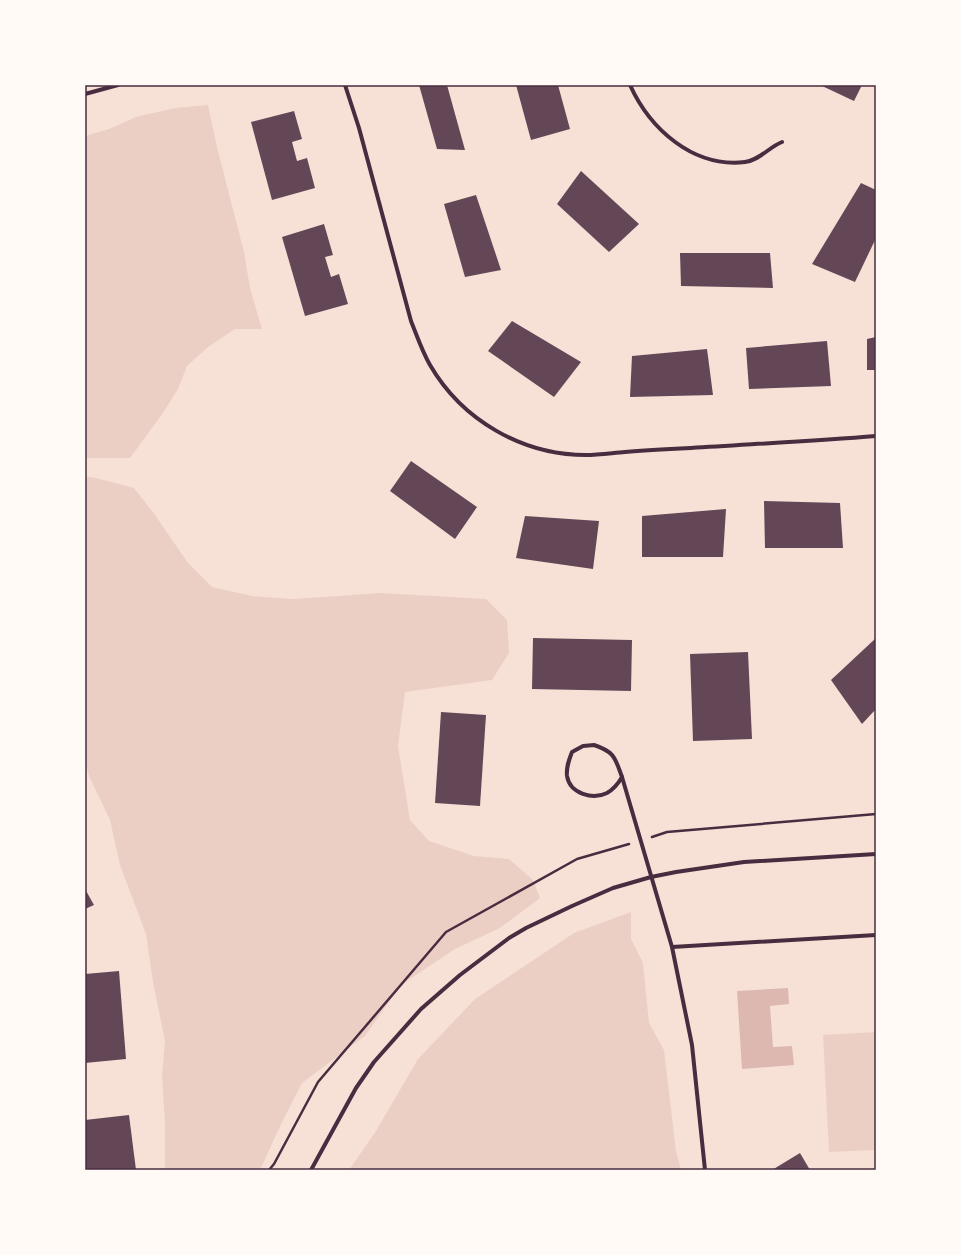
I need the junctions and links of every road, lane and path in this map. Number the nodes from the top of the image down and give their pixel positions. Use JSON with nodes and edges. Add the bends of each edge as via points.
{"nodes":[{"id":1,"x":118,"y":85,"type":"edge"},
{"id":2,"x":345,"y":85,"type":"edge"},
{"id":3,"x":630,"y":85,"type":"edge"},
{"id":4,"x":85,"y":94,"type":"edge"},
{"id":5,"x":782,"y":142,"type":"dead end"},
{"id":6,"x":876,"y":436,"type":"edge"},
{"id":7,"x":622,"y":777,"type":"junction"},
{"id":8,"x":876,"y":854,"type":"edge"},
{"id":9,"x":651,"y":877,"type":"junction"},
{"id":10,"x":876,"y":935,"type":"edge"},
{"id":11,"x":672,"y":947,"type":"junction"},
{"id":12,"x":311,"y":1170,"type":"edge"},
{"id":13,"x":704,"y":1170,"type":"edge"}],
"edges":[{"from":1,"to":4,"type":"street"},
{"from":2,"to":6,"type":"street","via":[[411,321],[421,347],[449,391],[466,409],[492,429],[538,449],[586,455]]},
{"from":3,"to":5,"type":"street","via":[[659,128],[682,148],[705,158],[745,162],[754,160],[775,144]]},
{"from":7,"to":7,"type":"street","via":[[614,757],[606,749],[594,745],[583,746],[572,752],[567,777],[581,794],[593,797],[606,793],[616,786]]},
{"from":7,"to":9,"type":"street"},
{"from":8,"to":9,"type":"street","via":[[744,862]]},
{"from":9,"to":11,"type":"street"},
{"from":9,"to":12,"type":"street","via":[[614,888],[526,928],[460,975],[421,1009],[374,1062],[356,1088]]},
{"from":10,"to":11,"type":"street"},
{"from":11,"to":13,"type":"street","via":[[692,1045]]}]}
